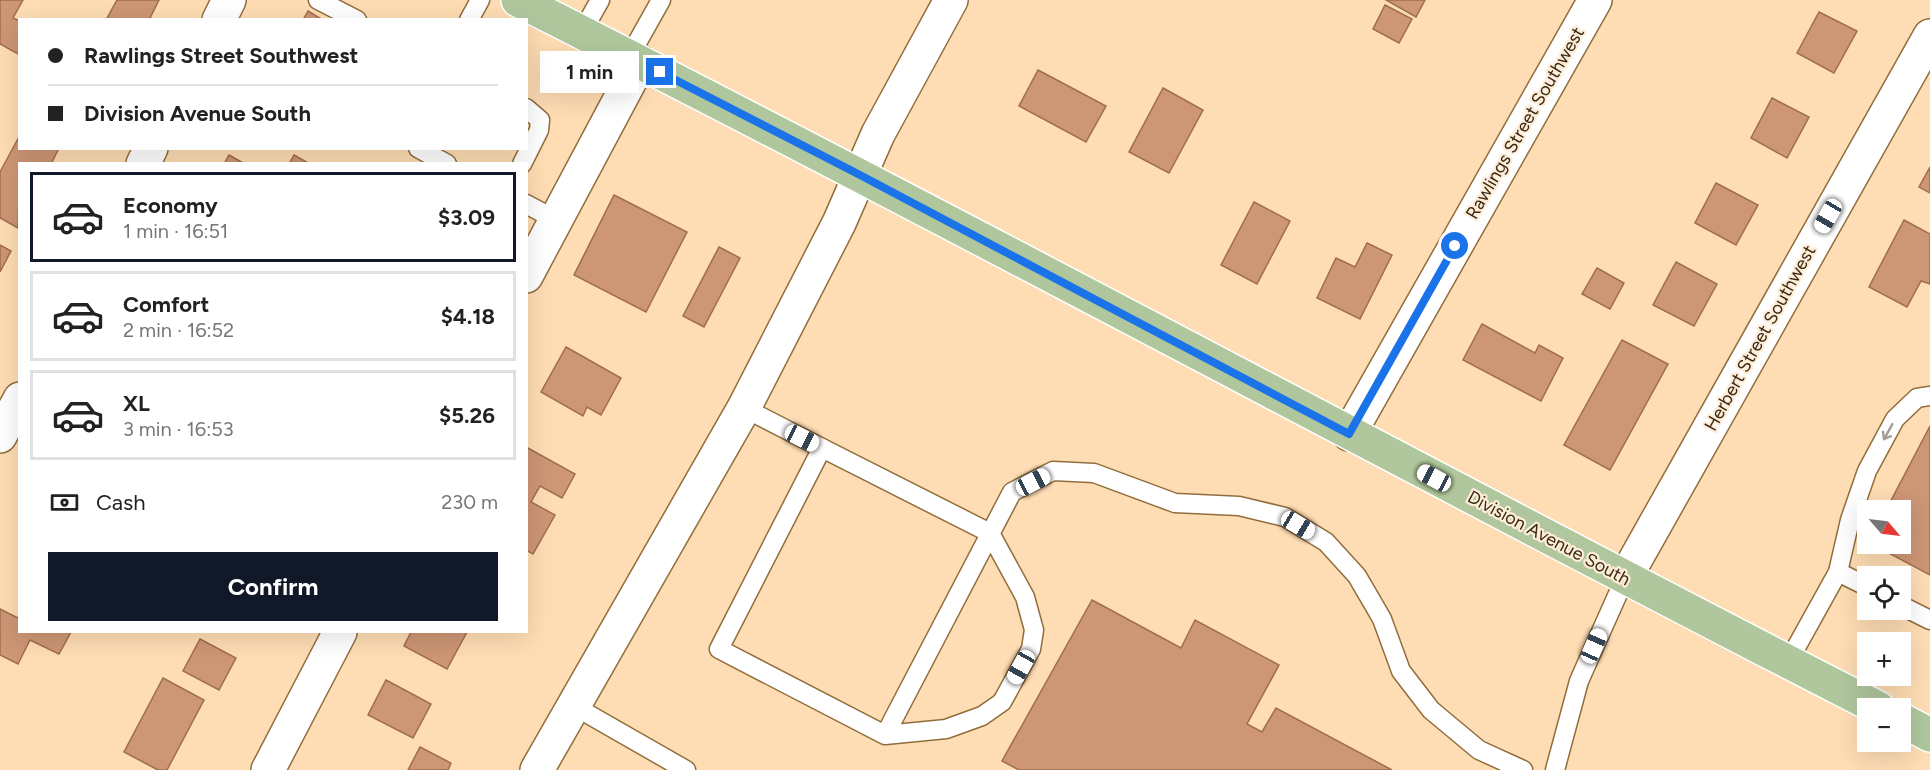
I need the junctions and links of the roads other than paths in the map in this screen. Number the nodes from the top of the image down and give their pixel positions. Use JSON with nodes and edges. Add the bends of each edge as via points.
{"nodes":[{"id":1,"x":229,"y":0,"type":"edge"},
{"id":2,"x":318,"y":0,"type":"edge"},
{"id":3,"x":480,"y":0,"type":"edge"},
{"id":4,"x":518,"y":0,"type":"edge"},
{"id":5,"x":600,"y":0,"type":"edge"},
{"id":6,"x":661,"y":0,"type":"edge"},
{"id":7,"x":951,"y":0,"type":"edge"},
{"id":8,"x":1594,"y":0,"type":"edge"},
{"id":9,"x":220,"y":18,"type":"edge"},
{"id":10,"x":353,"y":18,"type":"edge"},
{"id":11,"x":470,"y":18,"type":"edge"},
{"id":12,"x":582,"y":32,"type":"junction"},
{"id":13,"x":1930,"y":36,"type":"edge"},
{"id":14,"x":634,"y":60,"type":"junction"},
{"id":15,"x":528,"y":110,"type":"edge"},
{"id":16,"x":422,"y":150,"type":"edge"},
{"id":17,"x":443,"y":162,"type":"edge"},
{"id":18,"x":523,"y":162,"type":"edge"},
{"id":19,"x":860,"y":175,"type":"junction"},
{"id":20,"x":528,"y":205,"type":"edge"},
{"id":21,"x":556,"y":220,"type":"junction"},
{"id":22,"x":528,"y":272,"type":"edge"},
{"id":23,"x":1930,"y":396,"type":"edge"},
{"id":24,"x":18,"y":403,"type":"edge"},
{"id":25,"x":744,"y":408,"type":"junction"},
{"id":26,"x":1349,"y":434,"type":"junction"},
{"id":27,"x":0,"y":436,"type":"edge"},
{"id":28,"x":822,"y":448,"type":"junction"},
{"id":29,"x":990,"y":533,"type":"junction"},
{"id":30,"x":1838,"y":572,"type":"junction"},
{"id":31,"x":1625,"y":578,"type":"junction"},
{"id":32,"x":1857,"y":582,"type":"edge"},
{"id":33,"x":1911,"y":610,"type":"edge"},
{"id":34,"x":1930,"y":620,"type":"edge"},
{"id":35,"x":339,"y":633,"type":"edge"},
{"id":36,"x":1788,"y":662,"type":"junction"},
{"id":37,"x":1858,"y":698,"type":"edge"},
{"id":38,"x":574,"y":706,"type":"junction"},
{"id":39,"x":1911,"y":725,"type":"edge"},
{"id":40,"x":885,"y":735,"type":"junction"},
{"id":41,"x":1930,"y":735,"type":"edge"},
{"id":42,"x":268,"y":770,"type":"edge"},
{"id":43,"x":537,"y":770,"type":"edge"},
{"id":44,"x":686,"y":770,"type":"edge"},
{"id":45,"x":1523,"y":770,"type":"edge"},
{"id":46,"x":1555,"y":770,"type":"edge"}],
"edges":[{"from":1,"to":9,"type":"street"},
{"from":2,"to":10,"type":"lane"},
{"from":3,"to":11,"type":"lane"},
{"from":4,"to":12,"type":"main road","name":"Division Avenue South"},
{"from":5,"to":12,"type":"lane"},
{"from":6,"to":14,"type":"lane"},
{"from":7,"to":19,"type":"street"},
{"from":8,"to":26,"type":"street","name":"Rawlings Street Southwest"},
{"from":12,"to":14,"type":"main road","name":"Division Avenue South"},
{"from":13,"to":31,"type":"street","name":"Herbert Street Southwest"},
{"from":14,"to":19,"type":"main road","name":"Division Avenue South"},
{"from":14,"to":21,"type":"street"},
{"from":15,"to":18,"type":"lane","via":[[540,120]]},
{"from":16,"to":17,"type":"lane"},
{"from":19,"to":25,"type":"street"},
{"from":19,"to":26,"type":"main road","name":"Division Avenue South"},
{"from":20,"to":21,"type":"lane"},
{"from":21,"to":22,"type":"street"},
{"from":23,"to":30,"type":"lane","one_way":true,"via":[[1917,398],[1895,419],[1866,471]]},
{"from":24,"to":27,"type":"street"},
{"from":25,"to":28,"type":"lane"},
{"from":25,"to":38,"type":"street"},
{"from":26,"to":31,"type":"main road","name":"Division Avenue South"},
{"from":28,"to":29,"type":"lane"},
{"from":28,"to":40,"type":"lane","via":[[719,649]]},
{"from":29,"to":40,"type":"lane"},
{"from":29,"to":40,"type":"lane","via":[[1025,597],[1034,630],[1031,649],[1002,702],[982,716],[946,729]]},
{"from":29,"to":45,"type":"lane","via":[[1012,492],[1053,471],[1094,473],[1175,503],[1239,506],[1285,517],[1326,542],[1356,576],[1382,619],[1401,671],[1431,710],[1479,750]]},
{"from":30,"to":32,"type":"lane"},
{"from":30,"to":36,"type":"lane"},
{"from":31,"to":36,"type":"main road","name":"Division Avenue South"},
{"from":31,"to":46,"type":"lane","via":[[1579,681]]},
{"from":33,"to":34,"type":"lane"},
{"from":35,"to":42,"type":"street"},
{"from":36,"to":37,"type":"main road","name":"Division Avenue South"},
{"from":38,"to":43,"type":"street"},
{"from":38,"to":44,"type":"lane"},
{"from":39,"to":41,"type":"main road"}]}
